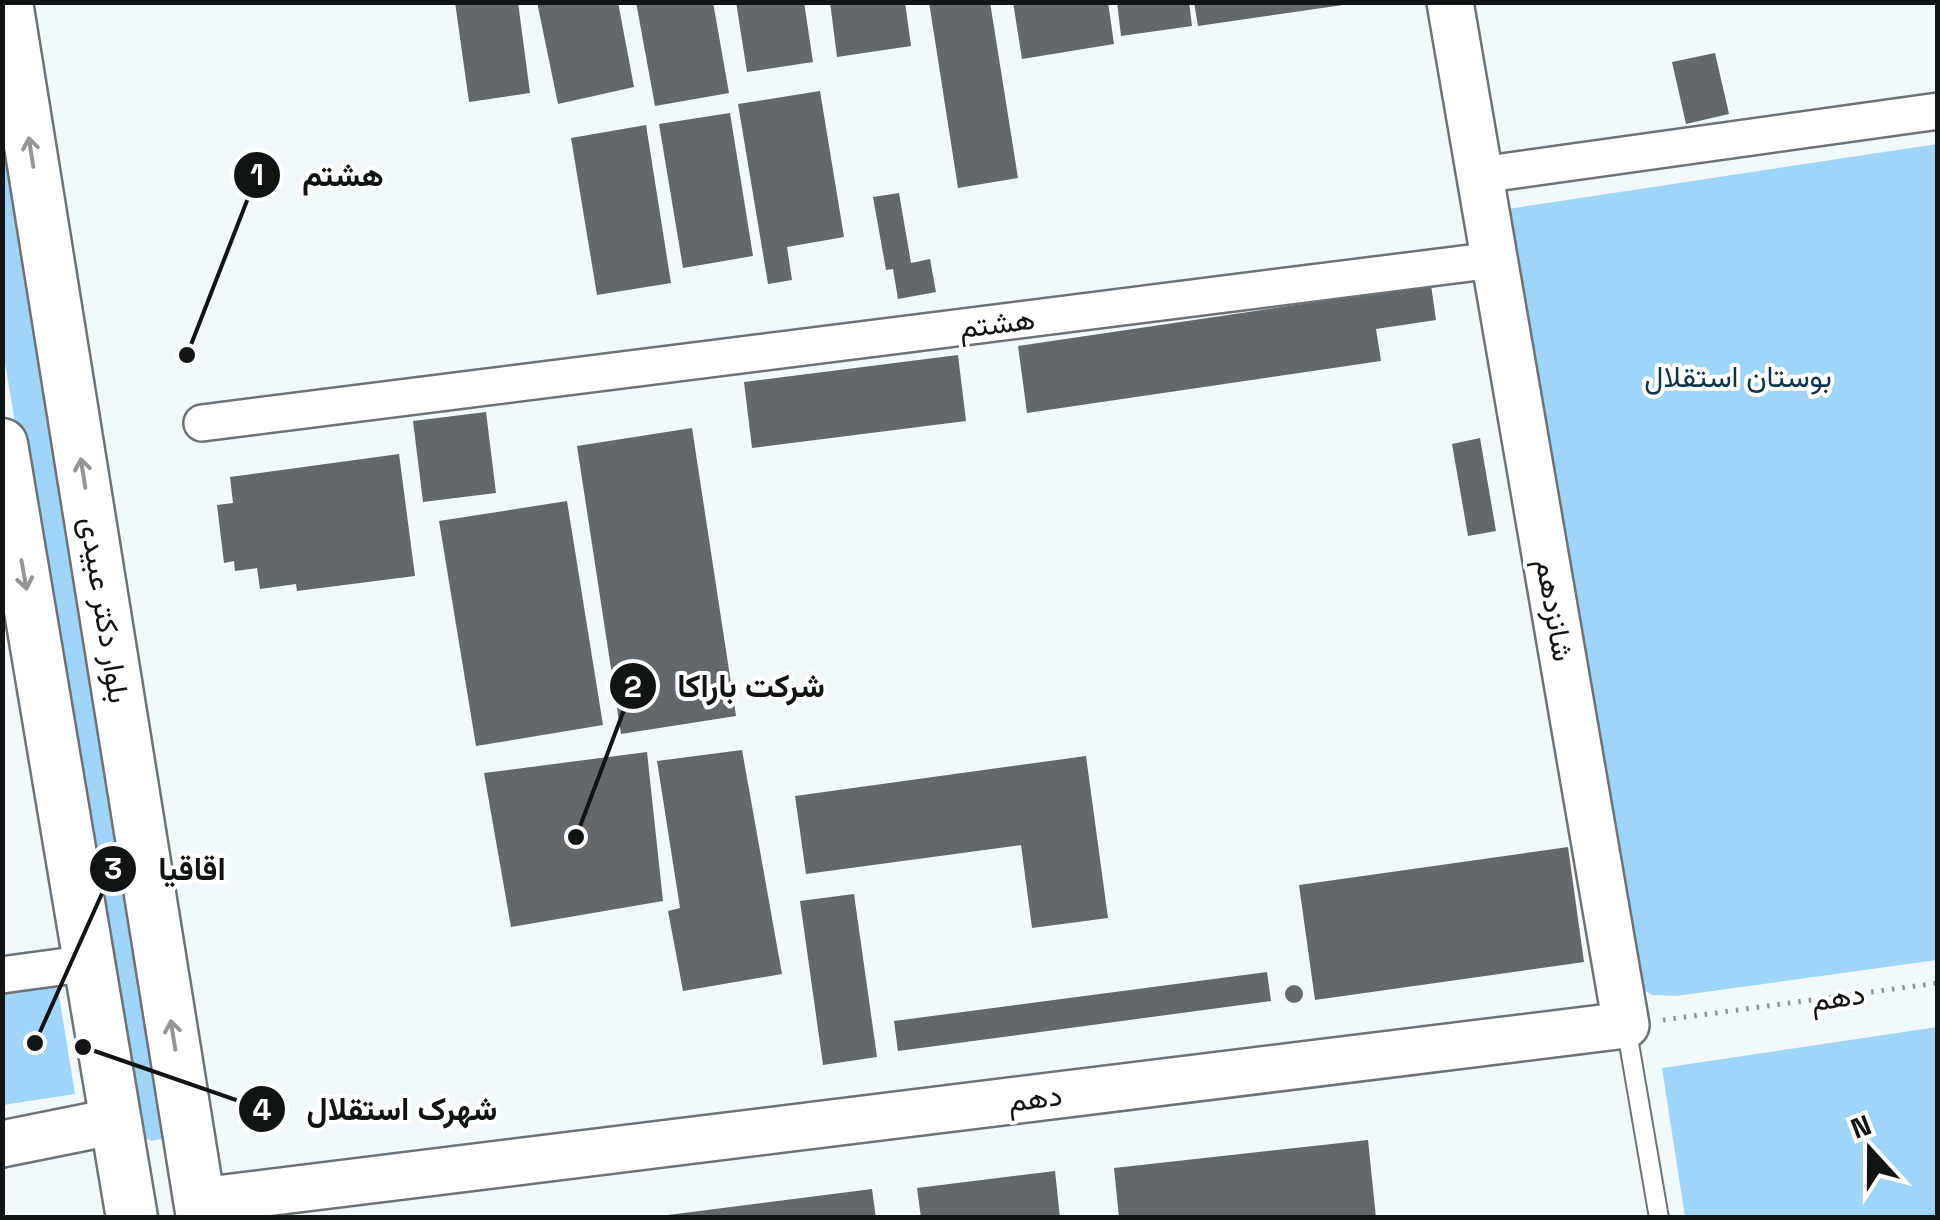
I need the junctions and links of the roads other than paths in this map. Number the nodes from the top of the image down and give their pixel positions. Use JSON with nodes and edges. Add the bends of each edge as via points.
{"nodes":[{"id":1,"x":7,"y":2,"type":"edge"},
{"id":2,"x":1450,"y":2,"type":"edge"},
{"id":3,"x":1938,"y":110,"type":"edge"},
{"id":4,"x":1480,"y":175,"type":"junction"},
{"id":5,"x":1494,"y":260,"type":"junction"},
{"id":6,"x":202,"y":423,"type":"dead end"},
{"id":7,"x":2,"y":444,"type":"edge"},
{"id":8,"x":90,"y":964,"type":"junction"},
{"id":9,"x":2,"y":975,"type":"edge"},
{"id":10,"x":1626,"y":1025,"type":"junction"},
{"id":11,"x":116,"y":1121,"type":"junction"},
{"id":12,"x":2,"y":1144,"type":"edge"},
{"id":13,"x":201,"y":1209,"type":"edge"},
{"id":14,"x":132,"y":1213,"type":"edge"},
{"id":15,"x":1658,"y":1218,"type":"edge"}],
"edges":[{"from":13,"to":1,"type":"main road","name":"بلوار دکتر عبیدی","one_way":true},
{"from":2,"to":4,"type":"street","name":"شانزدهم"},
{"from":3,"to":4,"type":"street"},
{"from":4,"to":5,"type":"street","name":"شانزدهم"},
{"from":5,"to":6,"type":"street","name":"هشتم"},
{"from":5,"to":10,"type":"street","name":"شانزدهم"},
{"from":7,"to":8,"type":"main road","one_way":true},
{"from":8,"to":9,"type":"street"},
{"from":8,"to":11,"type":"main road"},
{"from":10,"to":13,"type":"street","name":"دهم"},
{"from":10,"to":15,"type":"lane","name":"شانزدهم"},
{"from":11,"to":12,"type":"street"},
{"from":11,"to":14,"type":"main road"},
{"from":13,"to":14,"type":"main road","name":"دهم"}]}
